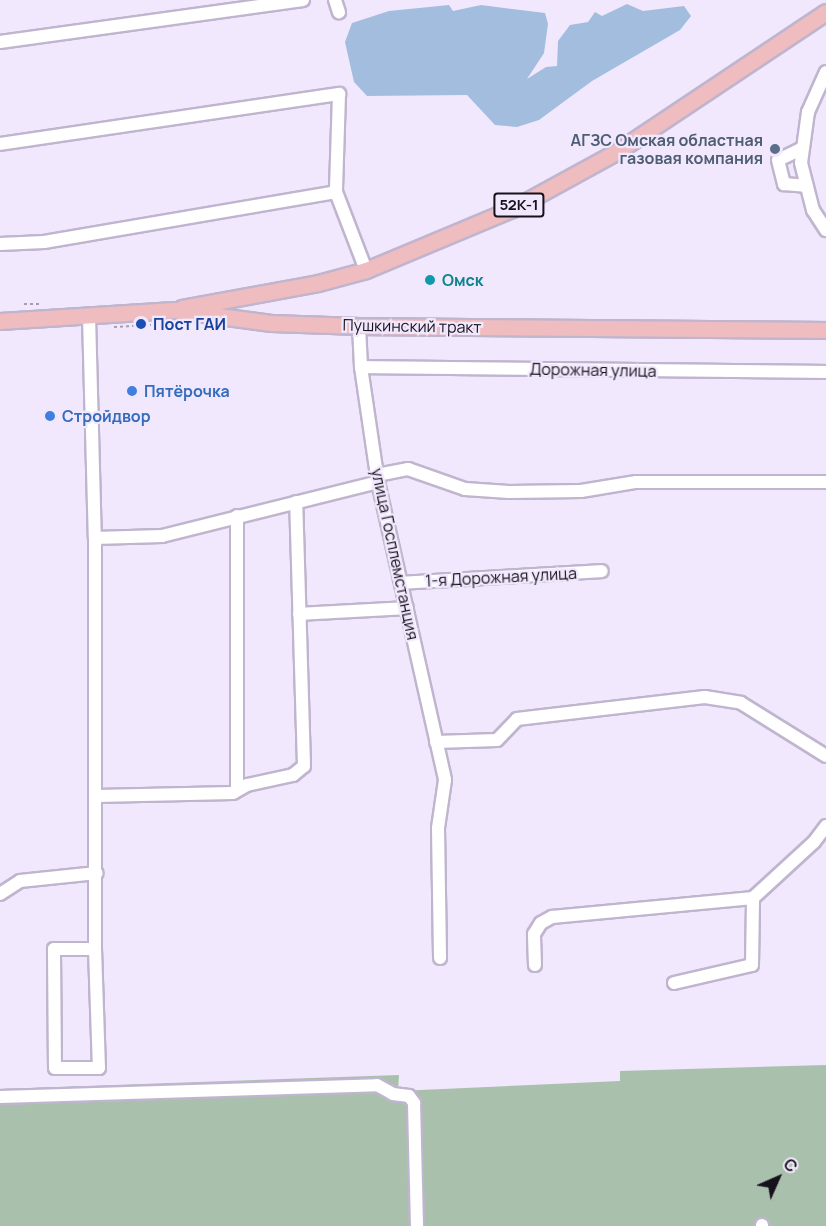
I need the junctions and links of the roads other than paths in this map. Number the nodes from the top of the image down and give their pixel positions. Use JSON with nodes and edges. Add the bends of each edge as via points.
{"nodes":[{"id":1,"x":303,"y":0,"type":"edge"},
{"id":2,"x":826,"y":12,"type":"edge"},
{"id":3,"x":0,"y":42,"type":"edge"},
{"id":4,"x":826,"y":72,"type":"edge"},
{"id":5,"x":0,"y":144,"type":"edge"},
{"id":6,"x":801,"y":149,"type":"junction"},
{"id":7,"x":805,"y":186,"type":"junction"},
{"id":8,"x":336,"y":192,"type":"junction"},
{"id":9,"x":826,"y":230,"type":"edge"},
{"id":10,"x":0,"y":244,"type":"edge"},
{"id":11,"x":366,"y":270,"type":"junction"},
{"id":12,"x":174,"y":310,"type":"junction"},
{"id":13,"x":89,"y":316,"type":"junction"},
{"id":14,"x":0,"y":321,"type":"edge"},
{"id":15,"x":358,"y":326,"type":"junction"},
{"id":16,"x":826,"y":330,"type":"edge"},
{"id":17,"x":361,"y":368,"type":"junction"},
{"id":18,"x":826,"y":372,"type":"edge"},
{"id":19,"x":378,"y":479,"type":"junction"},
{"id":20,"x":826,"y":482,"type":"edge"},
{"id":21,"x":296,"y":502,"type":"junction"},
{"id":22,"x":237,"y":516,"type":"junction"},
{"id":23,"x":95,"y":538,"type":"junction"},
{"id":24,"x":602,"y":572,"type":"dead end"},
{"id":25,"x":401,"y":583,"type":"junction"},
{"id":26,"x":407,"y":608,"type":"junction"},
{"id":27,"x":299,"y":614,"type":"junction"},
{"id":28,"x":436,"y":742,"type":"junction"},
{"id":29,"x":826,"y":756,"type":"edge"},
{"id":30,"x":237,"y":790,"type":"junction"},
{"id":31,"x":96,"y":796,"type":"junction"},
{"id":32,"x":826,"y":826,"type":"edge"},
{"id":33,"x":97,"y":873,"type":"junction"},
{"id":34,"x":0,"y":894,"type":"edge"},
{"id":35,"x":753,"y":898,"type":"junction"},
{"id":36,"x":95,"y":949,"type":"junction"},
{"id":37,"x":441,"y":958,"type":"dead end"},
{"id":38,"x":535,"y":966,"type":"dead end"},
{"id":39,"x":674,"y":983,"type":"dead end"},
{"id":40,"x":0,"y":1097,"type":"edge"},
{"id":41,"x":417,"y":1226,"type":"edge"}],
"edges":[{"from":1,"to":3,"type":"street"},
{"from":2,"to":11,"type":"main road","number":"52К-1","via":[[616,152],[564,182],[512,209]]},
{"from":4,"to":6,"type":"street","via":[[808,112]]},
{"from":5,"to":8,"type":"street","via":[[339,94]]},
{"from":6,"to":7,"type":"street"},
{"from":6,"to":7,"type":"street","via":[[778,160],[784,184]]},
{"from":7,"to":9,"type":"street","via":[[813,210]]},
{"from":8,"to":10,"type":"street","via":[[44,242]]},
{"from":8,"to":11,"type":"street"},
{"from":11,"to":12,"type":"main road","number":"52К-1"},
{"from":12,"to":13,"type":"main road","name":"Пушкинский тракт","number":"52К-1"},
{"from":12,"to":15,"type":"main road","name":"Пушкинский тракт","via":[[271,323]]},
{"from":13,"to":14,"type":"main road","name":"Пушкинский тракт","number":"52К-1"},
{"from":13,"to":23,"type":"street"},
{"from":15,"to":16,"type":"main road","name":"Пушкинский тракт"},
{"from":15,"to":17,"type":"street","name":"улица Госплемстанция"},
{"from":17,"to":18,"type":"street","name":"Дорожная улица"},
{"from":17,"to":19,"type":"street","name":"улица Госплемстанция"},
{"from":19,"to":20,"type":"street","via":[[408,469],[465,489],[509,492],[581,490],[636,482]]},
{"from":19,"to":21,"type":"street"},
{"from":19,"to":25,"type":"street","name":"улица Госплемстанция"},
{"from":21,"to":22,"type":"street"},
{"from":21,"to":27,"type":"street"},
{"from":22,"to":23,"type":"street","via":[[162,536]]},
{"from":22,"to":30,"type":"street"},
{"from":23,"to":31,"type":"street"},
{"from":24,"to":25,"type":"street","name":"1-я Дорожная улица"},
{"from":25,"to":26,"type":"street","name":"улица Госплемстанция"},
{"from":26,"to":27,"type":"street"},
{"from":26,"to":28,"type":"street","name":"улица Госплемстанция"},
{"from":27,"to":30,"type":"street","via":[[304,766],[293,775]]},
{"from":28,"to":29,"type":"street","via":[[497,740],[518,719],[705,697],[741,703]]},
{"from":28,"to":37,"type":"street","name":"улица Госплемстанция","via":[[445,780],[438,828]]},
{"from":30,"to":31,"type":"street","via":[[194,796]]},
{"from":31,"to":33,"type":"street"},
{"from":32,"to":35,"type":"street"},
{"from":33,"to":34,"type":"street","via":[[20,881]]},
{"from":33,"to":36,"type":"street"},
{"from":35,"to":38,"type":"street","via":[[552,917],[540,923],[534,934]]},
{"from":35,"to":39,"type":"street","via":[[752,965]]},
{"from":36,"to":36,"type":"street","via":[[99,1068],[55,1068],[54,949]]},
{"from":40,"to":41,"type":"street","via":[[377,1085],[393,1094],[409,1096],[414,1103]]}]}
